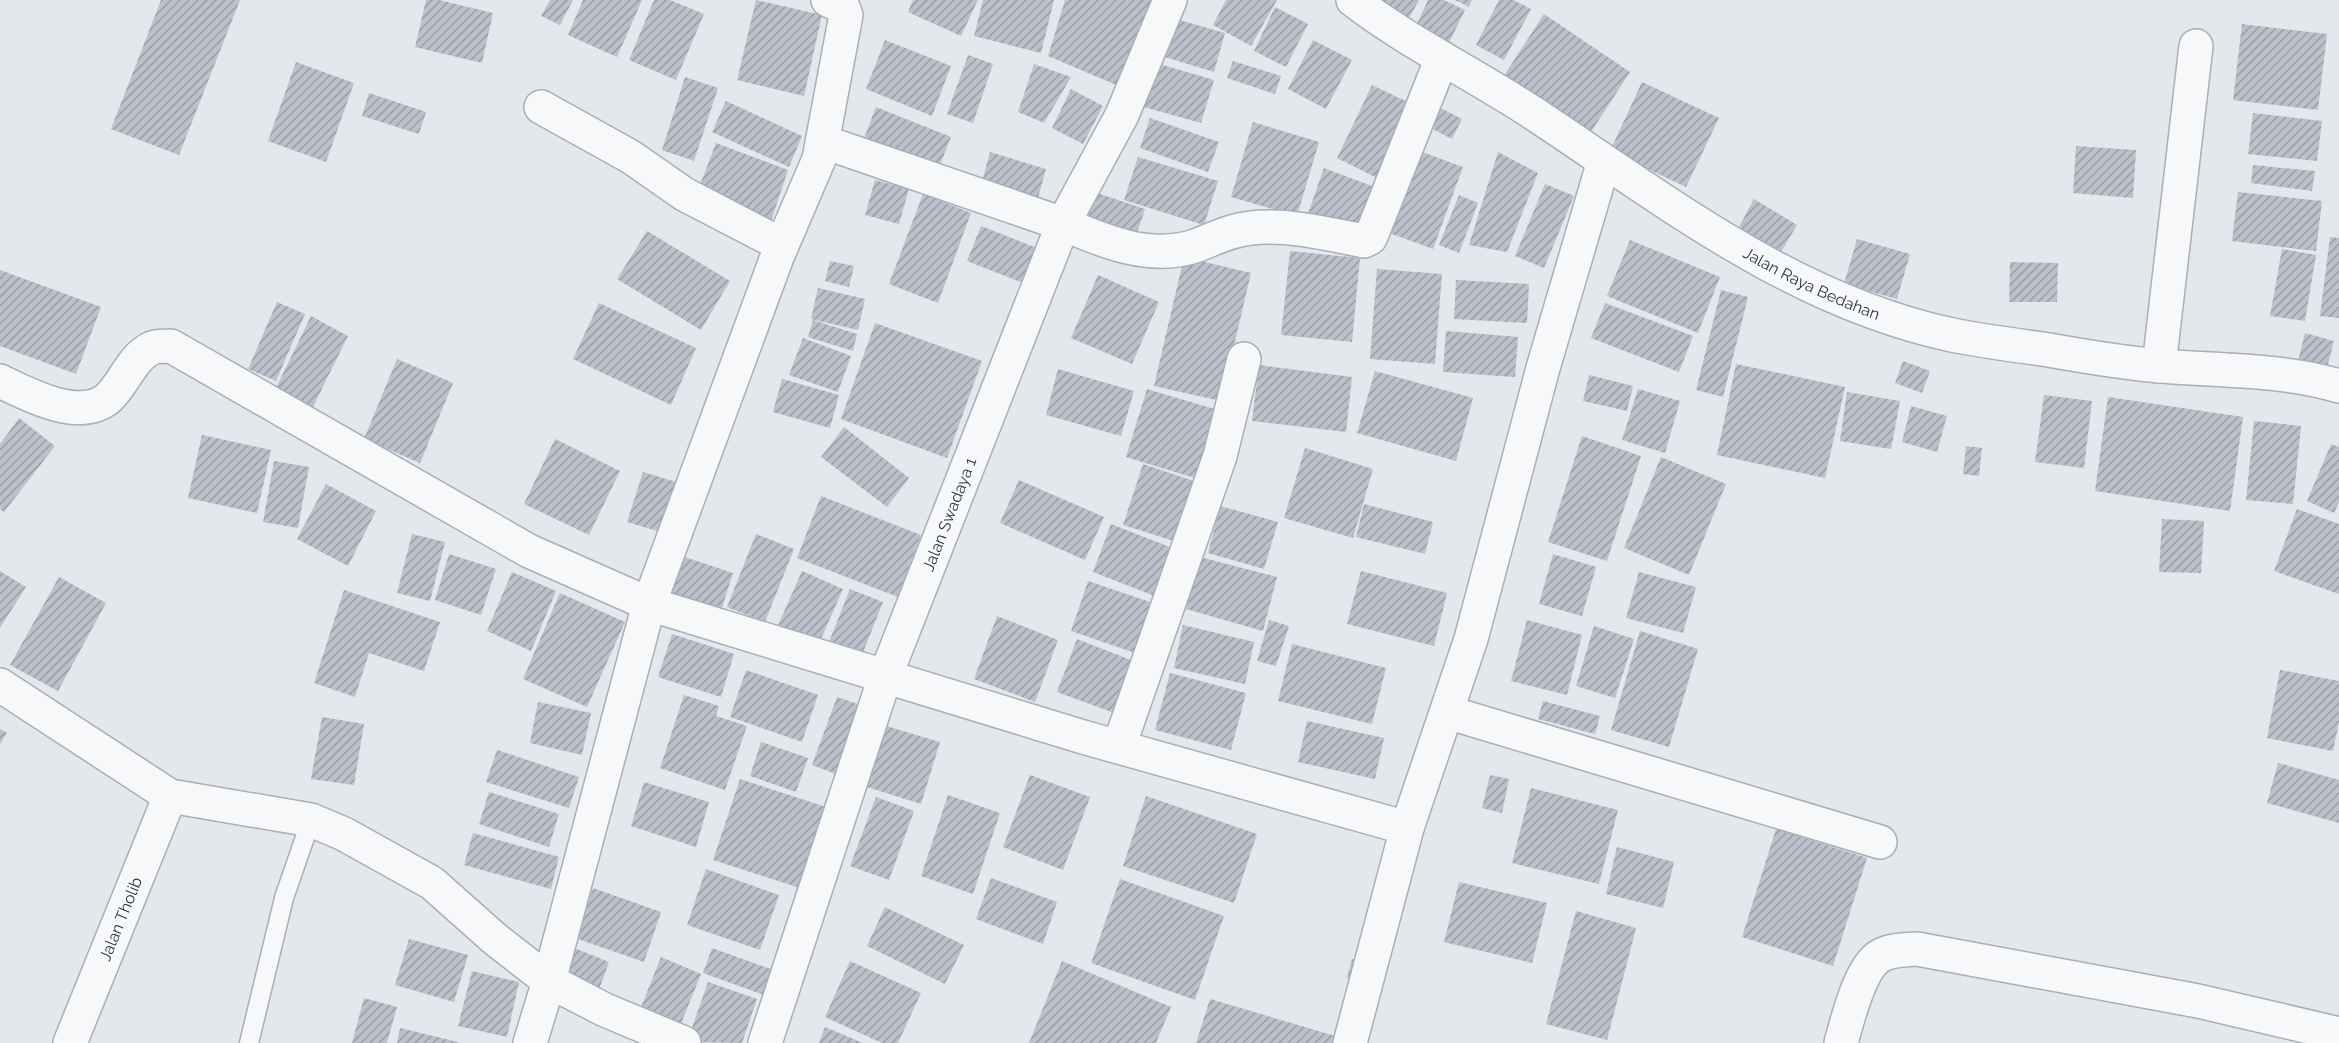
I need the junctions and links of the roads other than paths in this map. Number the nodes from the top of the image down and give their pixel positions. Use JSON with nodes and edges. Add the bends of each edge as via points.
{"nodes":[{"id":1,"x":828,"y":0,"type":"edge"},
{"id":2,"x":1170,"y":0,"type":"edge"},
{"id":3,"x":1353,"y":0,"type":"edge"},
{"id":4,"x":2196,"y":46,"type":"dead end"},
{"id":5,"x":1442,"y":58,"type":"junction"},
{"id":6,"x":541,"y":106,"type":"dead end"},
{"id":7,"x":824,"y":142,"type":"junction"},
{"id":8,"x":1604,"y":161,"type":"junction"},
{"id":9,"x":1063,"y":224,"type":"junction"},
{"id":10,"x":782,"y":245,"type":"junction"},
{"id":11,"x":1244,"y":358,"type":"dead end"},
{"id":12,"x":2159,"y":366,"type":"junction"},
{"id":13,"x":0,"y":381,"type":"edge"},
{"id":14,"x":2339,"y":386,"type":"edge"},
{"id":15,"x":649,"y":604,"type":"junction"},
{"id":16,"x":885,"y":677,"type":"junction"},
{"id":17,"x":0,"y":685,"type":"edge"},
{"id":18,"x":1447,"y":712,"type":"junction"},
{"id":19,"x":1119,"y":746,"type":"junction"},
{"id":20,"x":170,"y":796,"type":"junction"},
{"id":21,"x":311,"y":820,"type":"junction"},
{"id":22,"x":1407,"y":828,"type":"junction"},
{"id":23,"x":1880,"y":842,"type":"dead end"},
{"id":24,"x":549,"y":981,"type":"junction"},
{"id":25,"x":2339,"y":1034,"type":"edge"},
{"id":26,"x":70,"y":1043,"type":"edge"},
{"id":27,"x":249,"y":1043,"type":"edge"},
{"id":28,"x":530,"y":1043,"type":"edge"},
{"id":29,"x":684,"y":1043,"type":"edge"},
{"id":30,"x":765,"y":1043,"type":"edge"},
{"id":31,"x":1350,"y":1043,"type":"edge"},
{"id":32,"x":1841,"y":1043,"type":"edge"}],
"edges":[{"from":1,"to":7,"type":"street","via":[[843,7],[846,15]]},
{"from":2,"to":9,"type":"street","name":"Jalan Swadaya 1","via":[[1122,115]]},
{"from":3,"to":5,"type":"street","name":"Jalan Raya Bedahan","via":[[1384,24]]},
{"from":4,"to":12,"type":"street"},
{"from":5,"to":8,"type":"street","name":"Jalan Raya Bedahan"},
{"from":5,"to":9,"type":"street","via":[[1374,229],[1364,241],[1315,232],[1251,228],[1168,252],[1112,243]]},
{"from":6,"to":10,"type":"street","via":[[631,157],[684,194]]},
{"from":7,"to":9,"type":"street"},
{"from":7,"to":10,"type":"street"},
{"from":8,"to":12,"type":"street","name":"Jalan Raya Bedahan","via":[[1676,211],[1746,252],[1815,290],[1884,317],[1952,335]]},
{"from":8,"to":18,"type":"street","via":[[1543,368],[1471,639]]},
{"from":9,"to":16,"type":"street","name":"Jalan Swadaya 1"},
{"from":10,"to":15,"type":"street"},
{"from":11,"to":19,"type":"street","via":[[1220,456]]},
{"from":12,"to":14,"type":"street","name":"Jalan Raya Bedahan","via":[[2241,370],[2315,379]]},
{"from":13,"to":15,"type":"street","via":[[44,402],[81,408],[105,400],[152,348],[171,346],[529,551]]},
{"from":15,"to":16,"type":"street"},
{"from":15,"to":24,"type":"street"},
{"from":16,"to":19,"type":"street"},
{"from":16,"to":30,"type":"street","name":"Jalan Swadaya 1"},
{"from":17,"to":20,"type":"street"},
{"from":18,"to":22,"type":"street"},
{"from":18,"to":23,"type":"street"},
{"from":19,"to":22,"type":"street"},
{"from":20,"to":21,"type":"street"},
{"from":20,"to":26,"type":"street","name":"Jalan Tholib"},
{"from":21,"to":24,"type":"street","via":[[432,883]]},
{"from":21,"to":27,"type":"lane","via":[[284,898]]},
{"from":22,"to":31,"type":"street"},
{"from":24,"to":28,"type":"street"},
{"from":24,"to":29,"type":"street"},
{"from":25,"to":32,"type":"street","via":[[2198,1001],[1917,950],[1894,950],[1876,958],[1856,991]]}]}
